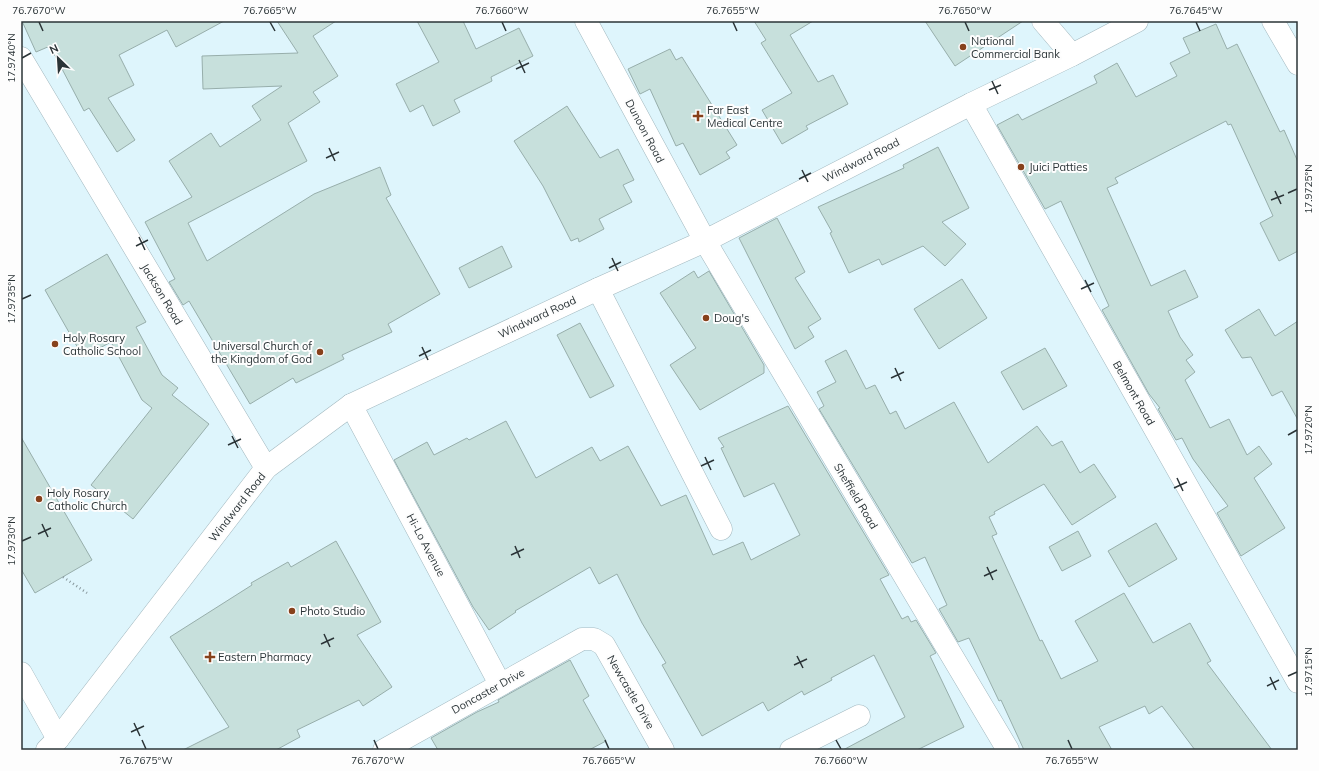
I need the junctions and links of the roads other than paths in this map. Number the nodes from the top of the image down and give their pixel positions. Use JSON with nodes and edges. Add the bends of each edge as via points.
{"nodes":[{"id":1,"x":586,"y":21,"type":"edge"},
{"id":2,"x":1043,"y":21,"type":"edge"},
{"id":3,"x":1137,"y":21,"type":"edge"},
{"id":4,"x":1273,"y":21,"type":"edge"},
{"id":5,"x":1072,"y":55,"type":"junction"},
{"id":6,"x":21,"y":58,"type":"edge"},
{"id":7,"x":1298,"y":64,"type":"edge"},
{"id":8,"x":971,"y":104,"type":"junction"},
{"id":9,"x":705,"y":241,"type":"junction"},
{"id":10,"x":598,"y":289,"type":"junction"},
{"id":11,"x":351,"y":405,"type":"junction"},
{"id":12,"x":266,"y":468,"type":"junction"},
{"id":13,"x":721,"y":529,"type":"dead end"},
{"id":14,"x":594,"y":639,"type":"joint"},
{"id":15,"x":21,"y":673,"type":"edge"},
{"id":16,"x":1298,"y":682,"type":"edge"},
{"id":17,"x":500,"y":684,"type":"junction"},
{"id":18,"x":859,"y":716,"type":"dead end"},
{"id":19,"x":53,"y":745,"type":"edge"},
{"id":20,"x":384,"y":750,"type":"edge"},
{"id":21,"x":664,"y":750,"type":"edge"},
{"id":22,"x":792,"y":750,"type":"edge"},
{"id":23,"x":1008,"y":750,"type":"edge"}],
"edges":[{"from":1,"to":9,"type":"street","name":"Dunoon Road"},
{"from":2,"to":5,"type":"street"},
{"from":3,"to":5,"type":"street","name":"Windward Road"},
{"from":4,"to":7,"type":"street"},
{"from":5,"to":8,"type":"street","name":"Windward Road"},
{"from":6,"to":12,"type":"street","name":"Jackson Road"},
{"from":8,"to":9,"type":"street","name":"Windward Road"},
{"from":8,"to":16,"type":"street","name":"Belmont Road"},
{"from":9,"to":10,"type":"street","name":"Windward Road"},
{"from":9,"to":23,"type":"street","name":"Sheffield Road"},
{"from":10,"to":11,"type":"street","name":"Windward Road"},
{"from":10,"to":13,"type":"street"},
{"from":11,"to":12,"type":"street","name":"Windward Road"},
{"from":11,"to":17,"type":"street","name":"Hi-Lo Avenue"},
{"from":12,"to":19,"type":"street","name":"Windward Road"},
{"from":14,"to":17,"type":"street","name":"Doncaster Drive","via":[[582,639]]},
{"from":14,"to":21,"type":"street","name":"Newcastle Drive","via":[[604,645]]},
{"from":15,"to":19,"type":"street"},
{"from":17,"to":20,"type":"street","name":"Doncaster Drive"},
{"from":18,"to":22,"type":"street"}]}
